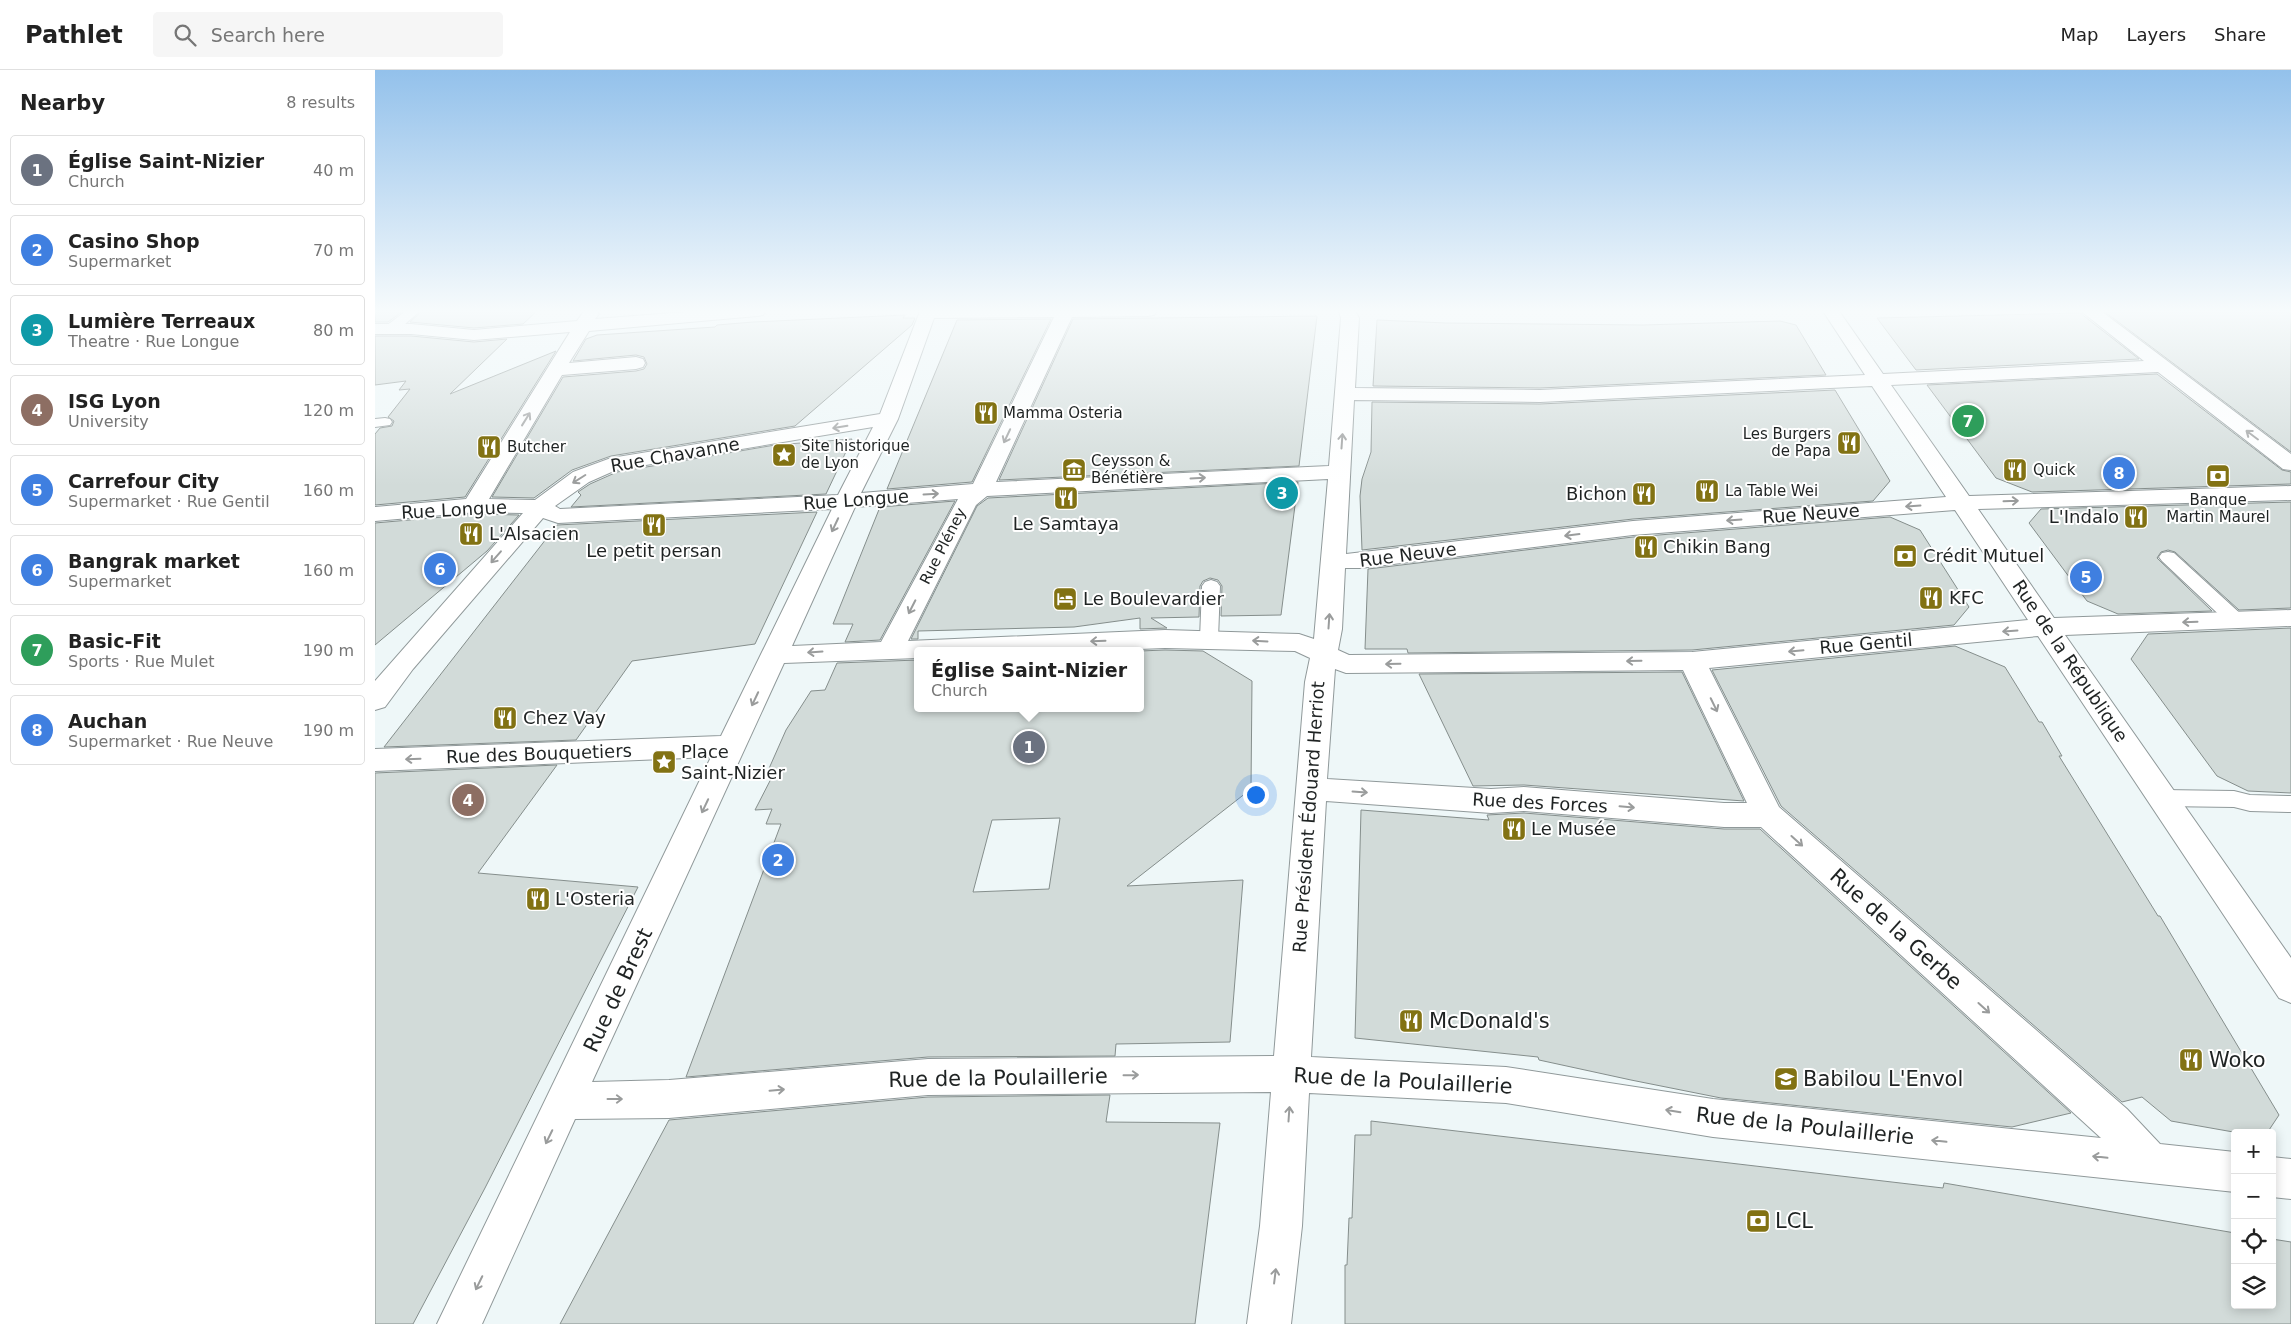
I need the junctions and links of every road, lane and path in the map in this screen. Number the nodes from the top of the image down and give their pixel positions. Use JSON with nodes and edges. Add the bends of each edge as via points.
{"nodes":[{"id":1,"x":557,"y":370,"type":"joint"},
{"id":2,"x":563,"y":370,"type":"edge"},
{"id":3,"x":906,"y":370,"type":"edge"},
{"id":4,"x":1038,"y":370,"type":"edge"},
{"id":5,"x":1347,"y":370,"type":"edge"},
{"id":6,"x":1871,"y":370,"type":"edge"},
{"id":7,"x":2084,"y":370,"type":"edge"},
{"id":8,"x":2166,"y":370,"type":"edge"},
{"id":9,"x":1877,"y":379,"type":"junction"},
{"id":10,"x":1345,"y":394,"type":"junction"},
{"id":11,"x":888,"y":419,"type":"junction"},
{"id":12,"x":2291,"y":464,"type":"edge"},
{"id":13,"x":1340,"y":472,"type":"junction"},
{"id":14,"x":980,"y":491,"type":"junction"},
{"id":15,"x":2291,"y":493,"type":"edge"},
{"id":16,"x":847,"y":499,"type":"junction"},
{"id":17,"x":1962,"y":503,"type":"junction"},
{"id":18,"x":473,"y":506,"type":"junction"},
{"id":19,"x":540,"y":507,"type":"junction"},
{"id":20,"x":375,"y":514,"type":"edge"},
{"id":21,"x":2168,"y":557,"type":"dead end"},
{"id":22,"x":1334,"y":561,"type":"junction"},
{"id":23,"x":1211,"y":586,"type":"dead end"},
{"id":24,"x":2291,"y":618,"type":"edge"},
{"id":25,"x":2237,"y":620,"type":"junction"},
{"id":26,"x":2046,"y":627,"type":"junction"},
{"id":27,"x":1209,"y":639,"type":"junction"},
{"id":28,"x":914,"y":647,"type":"edge"},
{"id":29,"x":918,"y":647,"type":"edge"},
{"id":30,"x":891,"y":648,"type":"junction"},
{"id":31,"x":1325,"y":654,"type":"junction"},
{"id":32,"x":775,"y":655,"type":"junction"},
{"id":33,"x":1692,"y":661,"type":"junction"},
{"id":34,"x":375,"y":700,"type":"edge"},
{"id":35,"x":733,"y":746,"type":"junction"},
{"id":36,"x":375,"y":760,"type":"edge"},
{"id":37,"x":1311,"y":789,"type":"junction"},
{"id":38,"x":2163,"y":798,"type":"junction"},
{"id":39,"x":2291,"y":804,"type":"edge"},
{"id":40,"x":1768,"y":815,"type":"junction"},
{"id":41,"x":2291,"y":987,"type":"edge"},
{"id":42,"x":1291,"y":1074,"type":"junction"},
{"id":43,"x":566,"y":1101,"type":"junction"},
{"id":44,"x":2149,"y":1162,"type":"junction"},
{"id":45,"x":2231,"y":1172,"type":"edge"},
{"id":46,"x":2276,"y":1177,"type":"edge"},
{"id":47,"x":2291,"y":1179,"type":"edge"},
{"id":48,"x":459,"y":1324,"type":"edge"},
{"id":49,"x":1269,"y":1324,"type":"edge"}],
"edges":[{"from":1,"to":2,"type":"street"},
{"from":18,"to":1,"type":"street","one_way":true},
{"from":3,"to":11,"type":"street","name":"Rue de Brest"},
{"from":4,"to":14,"type":"street","name":"Rue Pléney","one_way":true},
{"from":5,"to":10,"type":"street","name":"Rue Président Édouard Herriot"},
{"from":6,"to":9,"type":"street","name":"Rue de la République"},
{"from":7,"to":9,"type":"street"},
{"from":12,"to":8,"type":"street","one_way":true},
{"from":9,"to":10,"type":"street","via":[[1540,396]]},
{"from":9,"to":17,"type":"street","name":"Rue de la République"},
{"from":13,"to":10,"type":"street","name":"Rue Président Édouard Herriot","one_way":true},
{"from":11,"to":16,"type":"street","name":"Rue de Brest"},
{"from":11,"to":19,"type":"street","name":"Rue Chavanne","one_way":true,"via":[[611,464],[581,477]]},
{"from":14,"to":13,"type":"street","name":"Rue Longue","one_way":true},
{"from":13,"to":22,"type":"street","name":"Rue Président Édouard Herriot"},
{"from":16,"to":14,"type":"street","name":"Rue Longue","one_way":true},
{"from":14,"to":30,"type":"street","name":"Rue Pléney","one_way":true,"via":[[967,501]]},
{"from":17,"to":15,"type":"street","name":"Rue Neuve","one_way":true},
{"from":16,"to":19,"type":"street","name":"Rue Longue","via":[[779,506],[558,516]]},
{"from":16,"to":32,"type":"street","name":"Rue de Brest","one_way":true},
{"from":17,"to":22,"type":"street","name":"Rue Neuve","one_way":true,"via":[[1633,528],[1361,561]]},
{"from":17,"to":26,"type":"street","name":"Rue de la République"},
{"from":18,"to":19,"type":"street","name":"Rue Longue"},
{"from":18,"to":20,"type":"street","name":"Rue Longue"},
{"from":19,"to":34,"type":"street","name":"Rue Chavanne","one_way":true},
{"from":21,"to":25,"type":"lane"},
{"from":31,"to":22,"type":"street","name":"Rue Président Édouard Herriot","one_way":true},
{"from":23,"to":27,"type":"lane"},
{"from":24,"to":25,"type":"street","name":"Rue Gentil"},
{"from":25,"to":26,"type":"street","name":"Rue Gentil","one_way":true},
{"from":26,"to":33,"type":"street","name":"Rue Gentil","one_way":true},
{"from":26,"to":38,"type":"street","name":"Rue de la République"},
{"from":27,"to":29,"type":"street","name":"Rue Gentil","one_way":true},
{"from":31,"to":27,"type":"street","name":"Rue Gentil","one_way":true,"via":[[1299,643]]},
{"from":28,"to":30,"type":"street","name":"Rue Gentil","one_way":true},
{"from":30,"to":32,"type":"street","name":"Rue Gentil","one_way":true},
{"from":33,"to":31,"type":"street","name":"Rue Gentil","one_way":true,"via":[[1346,664]]},
{"from":31,"to":37,"type":"street","name":"Rue Président Édouard Herriot","via":[[1319,682]]},
{"from":32,"to":35,"type":"street","name":"Rue de Brest","one_way":true},
{"from":33,"to":40,"type":"street","name":"Rue de la Gerbe","one_way":true},
{"from":35,"to":36,"type":"street","name":"Rue des Bouquetiers","one_way":true},
{"from":35,"to":43,"type":"street","name":"Rue de Brest","one_way":true},
{"from":37,"to":40,"type":"street","name":"Rue des Forces","one_way":true,"via":[[1491,801],[1524,799],[1723,815]]},
{"from":37,"to":42,"type":"street","name":"Rue Président Édouard Herriot"},
{"from":38,"to":39,"type":"lane"},
{"from":38,"to":41,"type":"street","name":"Rue de la République"},
{"from":40,"to":44,"type":"street","name":"Rue de la Gerbe","one_way":true,"via":[[2113,1123]]},
{"from":43,"to":42,"type":"street","name":"Rue de la Poulaillerie","one_way":true,"via":[[669,1099],[928,1077]]},
{"from":44,"to":42,"type":"street","name":"Rue de la Poulaillerie","one_way":true,"via":[[1713,1118],[1506,1085]]},
{"from":49,"to":42,"type":"street","name":"Rue Président Édouard Herriot","one_way":true,"via":[[1281,1226]]},
{"from":43,"to":48,"type":"street","name":"Rue de Brest","one_way":true},
{"from":44,"to":45,"type":"street","name":"Rue de la Poulaillerie"},
{"from":46,"to":47,"type":"street"}]}
